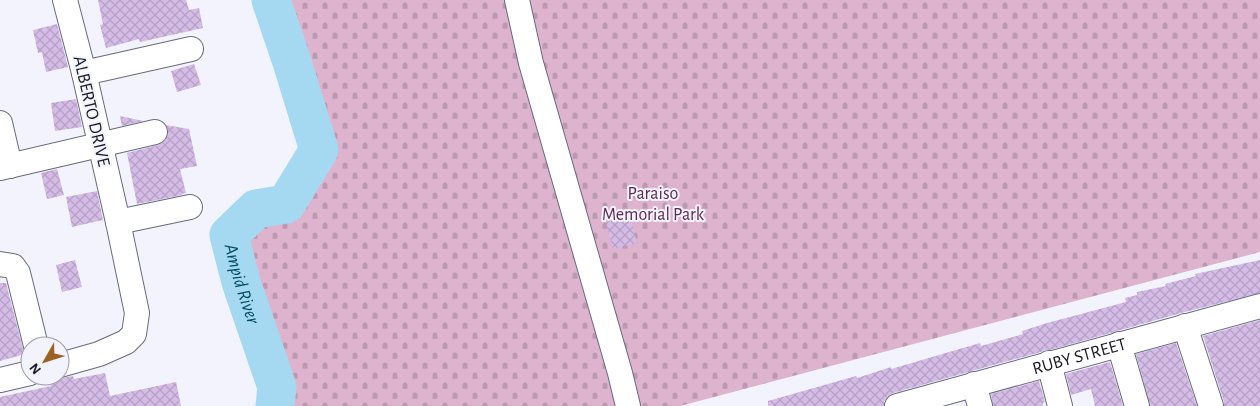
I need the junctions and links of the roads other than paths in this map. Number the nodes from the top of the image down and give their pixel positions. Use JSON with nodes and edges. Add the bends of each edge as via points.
{"nodes":[{"id":1,"x":65,"y":0,"type":"edge"},
{"id":2,"x":517,"y":0,"type":"edge"},
{"id":3,"x":192,"y":48,"type":"dead end"},
{"id":4,"x":84,"y":73,"type":"junction"},
{"id":5,"x":0,"y":123,"type":"edge"},
{"id":6,"x":156,"y":132,"type":"dead end"},
{"id":7,"x":100,"y":145,"type":"junction"},
{"id":8,"x":5,"y":167,"type":"edge"},
{"id":9,"x":190,"y":207,"type":"dead end"},
{"id":10,"x":118,"y":222,"type":"junction"},
{"id":11,"x":0,"y":264,"type":"edge"},
{"id":12,"x":1259,"y":311,"type":"edge"},
{"id":13,"x":1185,"y":326,"type":"junction"},
{"id":14,"x":34,"y":336,"type":"edge"},
{"id":15,"x":1119,"y":344,"type":"junction"},
{"id":16,"x":70,"y":362,"type":"edge"},
{"id":17,"x":1049,"y":363,"type":"junction"},
{"id":18,"x":20,"y":375,"type":"edge"},
{"id":19,"x":0,"y":380,"type":"edge"},
{"id":20,"x":977,"y":395,"type":"edge"},
{"id":21,"x":628,"y":406,"type":"edge"},
{"id":22,"x":899,"y":406,"type":"edge"},
{"id":23,"x":1060,"y":406,"type":"edge"},
{"id":24,"x":1137,"y":406,"type":"edge"},
{"id":25,"x":1211,"y":406,"type":"edge"}],
"edges":[{"from":1,"to":4,"type":"street","name":"ALBERTO DRIVE"},
{"from":2,"to":21,"type":"street","via":[[531,63]]},
{"from":3,"to":4,"type":"street"},
{"from":4,"to":7,"type":"street","name":"ALBERTO DRIVE"},
{"from":5,"to":8,"type":"street"},
{"from":6,"to":7,"type":"street"},
{"from":7,"to":8,"type":"street"},
{"from":7,"to":10,"type":"street","name":"ALBERTO DRIVE"},
{"from":9,"to":10,"type":"street"},
{"from":10,"to":16,"type":"street","name":"ALBERTO DRIVE","via":[[137,313],[134,334],[126,342],[99,354]]},
{"from":11,"to":14,"type":"street","via":[[13,266],[18,273]]},
{"from":12,"to":13,"type":"street","name":"RUBY STREET"},
{"from":13,"to":15,"type":"street","name":"RUBY STREET"},
{"from":13,"to":25,"type":"street"},
{"from":15,"to":17,"type":"street","name":"RUBY STREET"},
{"from":15,"to":24,"type":"street"},
{"from":17,"to":20,"type":"street","name":"RUBY STREET"},
{"from":17,"to":23,"type":"street"},
{"from":18,"to":19,"type":"street"},
{"from":20,"to":22,"type":"street","name":"RUBY STREET"}]}
